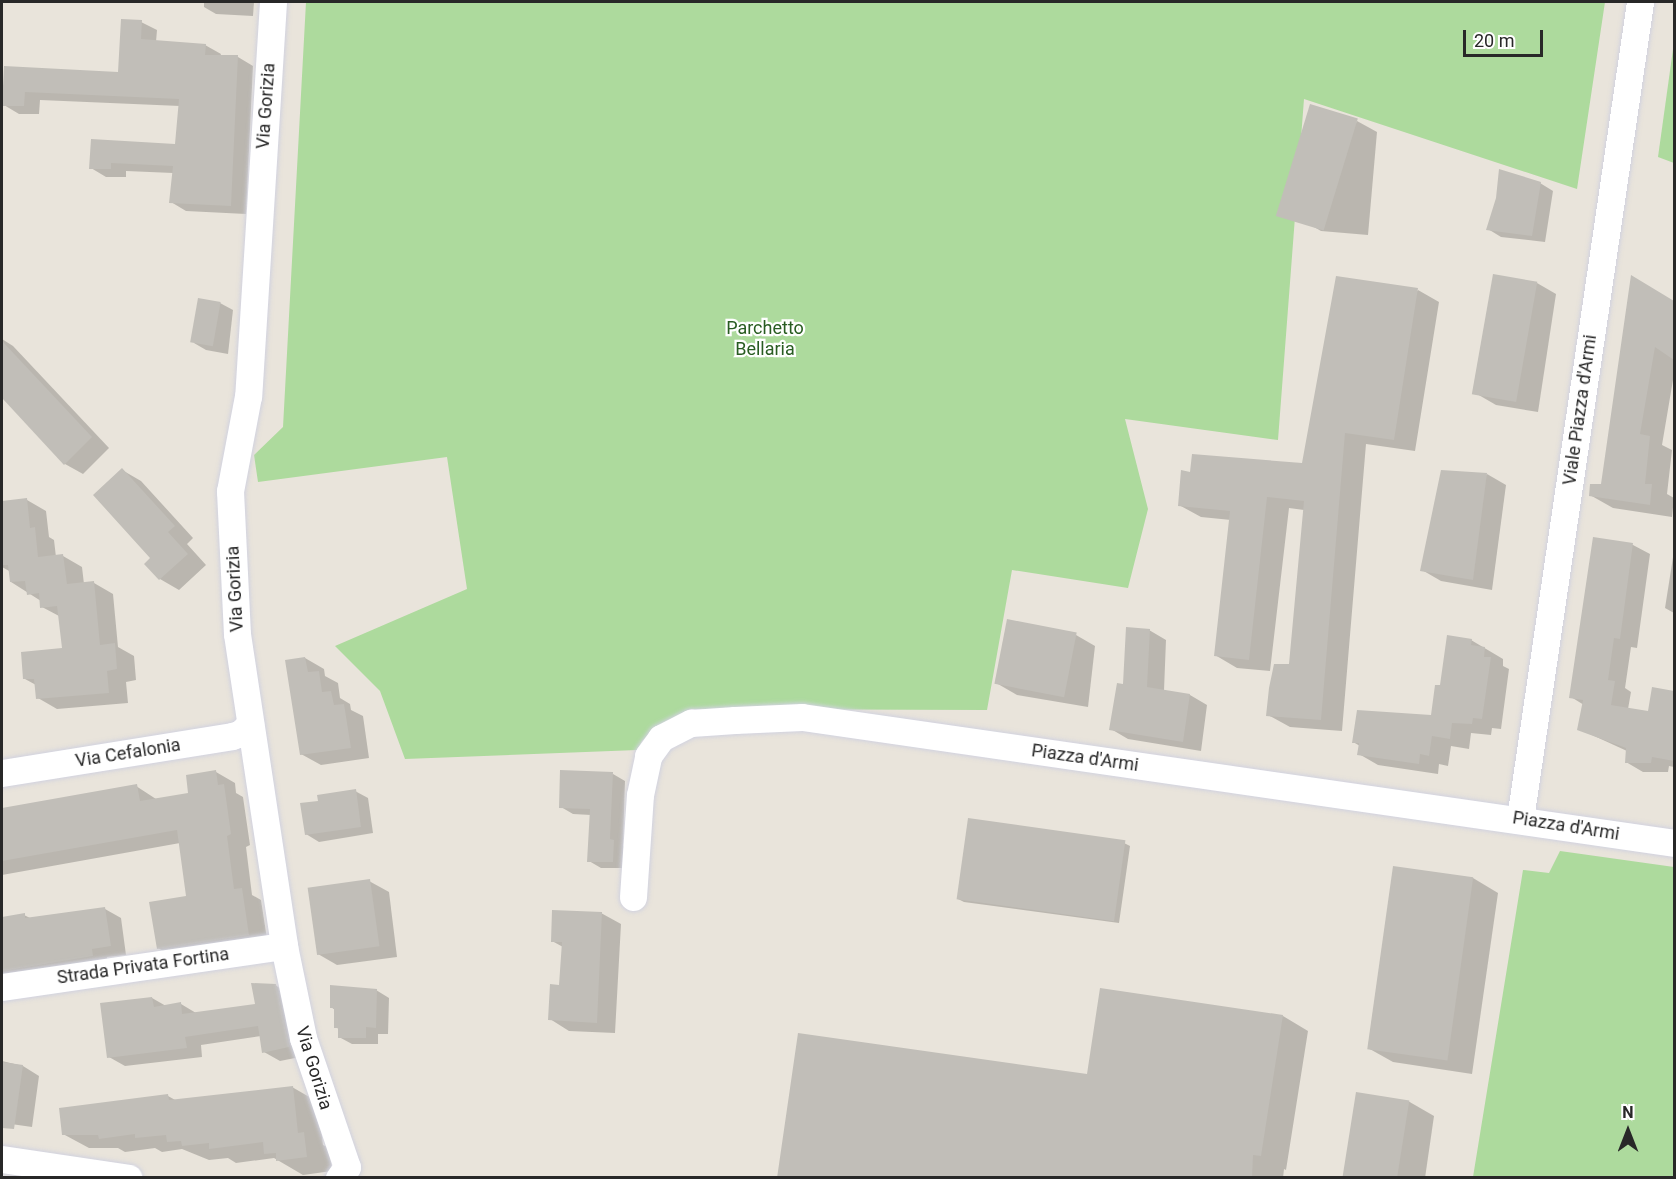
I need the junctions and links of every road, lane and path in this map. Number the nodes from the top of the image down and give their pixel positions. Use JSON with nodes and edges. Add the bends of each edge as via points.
{"nodes":[{"id":1,"x":273,"y":2,"type":"edge"},
{"id":2,"x":1640,"y":2,"type":"edge"},
{"id":3,"x":250,"y":724,"type":"junction"},
{"id":4,"x":2,"y":773,"type":"edge"},
{"id":5,"x":1520,"y":819,"type":"junction"},
{"id":6,"x":1674,"y":843,"type":"edge"},
{"id":7,"x":633,"y":897,"type":"dead end"},
{"id":8,"x":284,"y":946,"type":"junction"},
{"id":9,"x":2,"y":987,"type":"edge"},
{"id":10,"x":2,"y":1159,"type":"edge"},
{"id":11,"x":343,"y":1172,"type":"edge"},
{"id":12,"x":129,"y":1178,"type":"edge"}],
"edges":[{"from":1,"to":3,"type":"street","name":"Via Gorizia","via":[[248,396],[230,491],[237,634]]},
{"from":2,"to":5,"type":"street","name":"Viale Piazza d'Armi"},
{"from":3,"to":4,"type":"street","name":"Via Cefalonia","via":[[232,736]]},
{"from":3,"to":8,"type":"street","name":"Via Gorizia"},
{"from":5,"to":6,"type":"street","name":"Piazza d'Armi"},
{"from":5,"to":7,"type":"street","name":"Piazza d'Armi","via":[[802,717],[691,723],[661,738],[648,756],[640,795]]},
{"from":8,"to":9,"type":"street","name":"Strada Privata Fortina"},
{"from":8,"to":11,"type":"street","name":"Via Gorizia","via":[[303,1038]]},
{"from":10,"to":12,"type":"street"}]}
